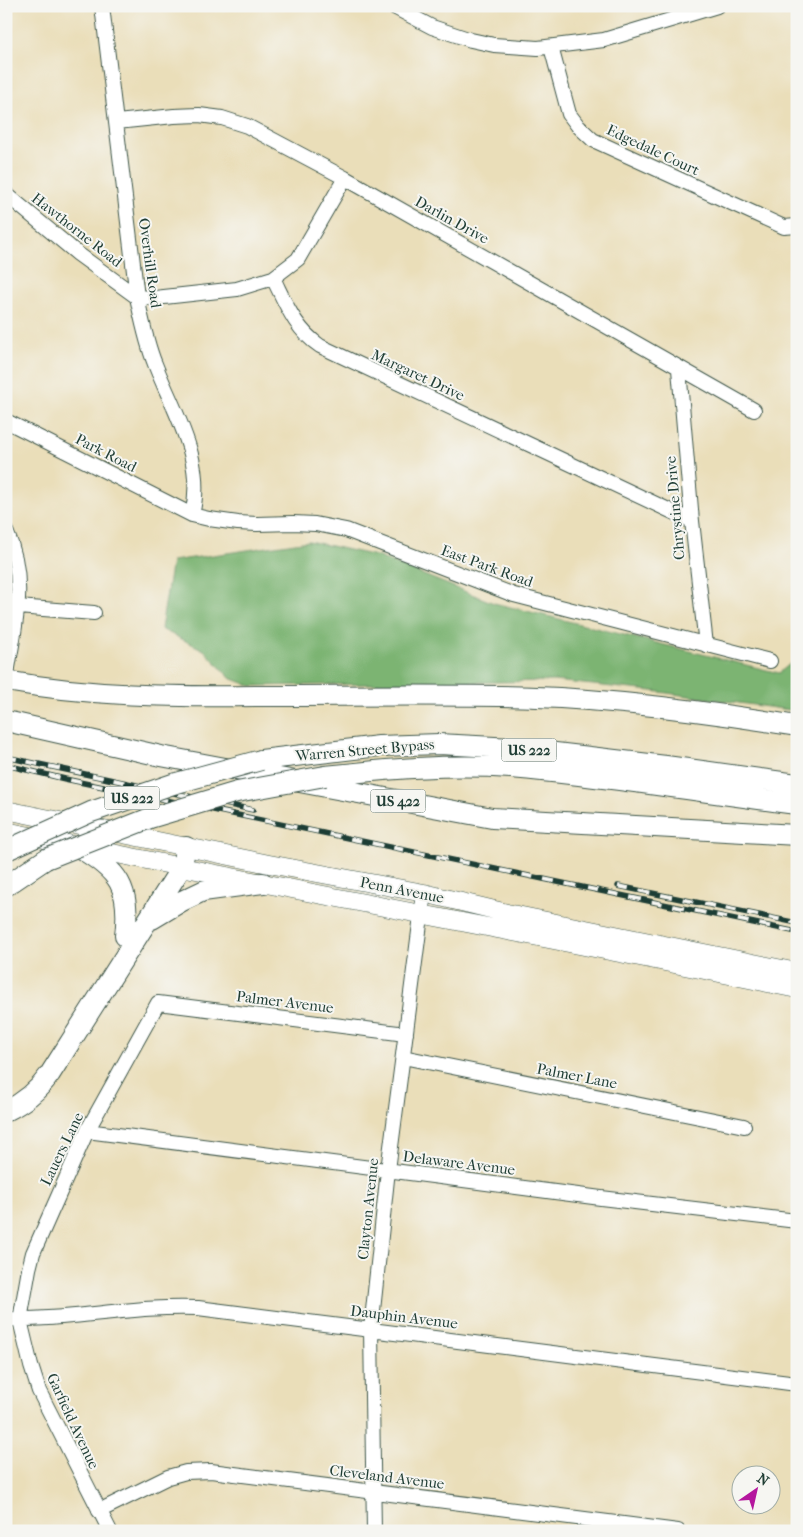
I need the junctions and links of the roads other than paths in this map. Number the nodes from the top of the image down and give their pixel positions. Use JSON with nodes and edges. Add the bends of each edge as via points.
{"nodes":[{"id":1,"x":102,"y":6,"type":"edge"},
{"id":2,"x":392,"y":6,"type":"edge"},
{"id":3,"x":717,"y":6,"type":"edge"},
{"id":4,"x":551,"y":47,"type":"junction"},
{"id":5,"x":117,"y":122,"type":"junction"},
{"id":6,"x":345,"y":178,"type":"junction"},
{"id":7,"x":6,"y":194,"type":"edge"},
{"id":8,"x":797,"y":226,"type":"edge"},
{"id":9,"x":273,"y":278,"type":"junction"},
{"id":10,"x":137,"y":297,"type":"junction"},
{"id":11,"x":679,"y":368,"type":"junction"},
{"id":12,"x":754,"y":410,"type":"dead end"},
{"id":13,"x":6,"y":422,"type":"edge"},
{"id":14,"x":192,"y":515,"type":"junction"},
{"id":15,"x":692,"y":522,"type":"junction"},
{"id":16,"x":6,"y":531,"type":"edge"},
{"id":17,"x":18,"y":607,"type":"junction"},
{"id":18,"x":94,"y":613,"type":"dead end"},
{"id":19,"x":706,"y":645,"type":"junction"},
{"id":20,"x":770,"y":661,"type":"dead end"},
{"id":21,"x":6,"y":681,"type":"edge"},
{"id":22,"x":6,"y":721,"type":"edge"},
{"id":23,"x":797,"y":726,"type":"edge"},
{"id":24,"x":797,"y":784,"type":"edge"},
{"id":25,"x":797,"y":804,"type":"edge"},
{"id":26,"x":6,"y":810,"type":"edge"},
{"id":27,"x":797,"y":836,"type":"edge"},
{"id":28,"x":7,"y":844,"type":"edge"},
{"id":29,"x":78,"y":847,"type":"junction"},
{"id":30,"x":186,"y":847,"type":"junction"},
{"id":31,"x":46,"y":859,"type":"junction"},
{"id":32,"x":176,"y":867,"type":"junction"},
{"id":33,"x":6,"y":878,"type":"edge"},
{"id":34,"x":264,"y":884,"type":"junction"},
{"id":35,"x":6,"y":886,"type":"edge"},
{"id":36,"x":424,"y":893,"type":"junction"},
{"id":37,"x":421,"y":913,"type":"junction"},
{"id":38,"x":146,"y":923,"type":"junction"},
{"id":39,"x":125,"y":936,"type":"junction"},
{"id":40,"x":797,"y":972,"type":"edge"},
{"id":41,"x":797,"y":989,"type":"edge"},
{"id":42,"x":158,"y":1003,"type":"joint"},
{"id":43,"x":406,"y":1034,"type":"junction"},
{"id":44,"x":403,"y":1058,"type":"junction"},
{"id":45,"x":6,"y":1099,"type":"edge"},
{"id":46,"x":6,"y":1111,"type":"edge"},
{"id":47,"x":744,"y":1126,"type":"dead end"},
{"id":48,"x":87,"y":1131,"type":"junction"},
{"id":49,"x":388,"y":1170,"type":"junction"},
{"id":50,"x":797,"y":1221,"type":"edge"},
{"id":51,"x":13,"y":1320,"type":"edge"},
{"id":52,"x":371,"y":1329,"type":"junction"},
{"id":53,"x":797,"y":1384,"type":"edge"},
{"id":54,"x":373,"y":1492,"type":"junction"},
{"id":55,"x":99,"y":1511,"type":"junction"},
{"id":56,"x":110,"y":1531,"type":"edge"},
{"id":57,"x":374,"y":1531,"type":"edge"},
{"id":58,"x":678,"y":1531,"type":"edge"}],
"edges":[{"from":1,"to":5,"type":"street","name":"Overhill Road"},
{"from":2,"to":4,"type":"street","via":[[432,27],[471,40],[523,48]]},
{"from":3,"to":4,"type":"street","via":[[604,40]]},
{"from":4,"to":8,"type":"street","name":"Edgedale Court","via":[[570,114],[593,140],[784,226]]},
{"from":5,"to":6,"type":"street","name":"Darlin Drive","via":[[199,115],[222,118],[262,133]]},
{"from":5,"to":10,"type":"street","name":"Overhill Road"},
{"from":6,"to":9,"type":"street","via":[[298,259]]},
{"from":6,"to":11,"type":"street","name":"Darlin Drive"},
{"from":7,"to":10,"type":"street","name":"Hawthorne Road","via":[[78,254]]},
{"from":9,"to":10,"type":"street","via":[[236,289],[156,298]]},
{"from":9,"to":15,"type":"street","name":"Margaret Drive","via":[[298,326],[320,346]]},
{"from":10,"to":14,"type":"street","name":"Overhill Road","via":[[147,344],[185,434],[194,464]]},
{"from":11,"to":12,"type":"street","name":"Darlin Drive"},
{"from":11,"to":15,"type":"street","name":"Chrystine Drive"},
{"from":13,"to":14,"type":"street","name":"Park Road"},
{"from":14,"to":19,"type":"street","name":"East Park Road","via":[[238,523],[315,524],[346,530],[514,595]]},
{"from":15,"to":19,"type":"street","name":"Chrystine Drive"},
{"from":16,"to":17,"type":"street","via":[[18,570]]},
{"from":17,"to":18,"type":"street"},
{"from":17,"to":21,"type":"street"},
{"from":19,"to":20,"type":"street","name":"East Park Road"},
{"from":21,"to":23,"type":"highway","via":[[48,689],[120,695],[500,696],[592,700],[721,713]]},
{"from":22,"to":27,"type":"highway","number":"US 422","via":[[161,756],[492,818]]},
{"from":24,"to":28,"type":"highway","name":"Warren Street Bypass","number":"US 222","bridge":true,"via":[[513,748],[439,744],[379,746],[261,760],[172,784]]},
{"from":25,"to":31,"type":"highway","name":"Warren Street Bypass","number":"US 222","bridge":true,"via":[[510,768],[384,769],[237,792],[158,815]]},
{"from":26,"to":30,"type":"main road","name":"Penn Avenue"},
{"from":28,"to":29,"type":"main road","name":"Penn Avenue"},
{"from":29,"to":32,"type":"main road","name":"Penn Avenue"},
{"from":29,"to":39,"type":"highway","via":[[106,866],[122,887],[128,914]]},
{"from":30,"to":32,"type":"highway"},
{"from":30,"to":36,"type":"main road","name":"Penn Avenue"},
{"from":31,"to":33,"type":"highway","number":"US 222"},
{"from":31,"to":35,"type":"highway"},
{"from":32,"to":34,"type":"main road","name":"Penn Avenue"},
{"from":32,"to":38,"type":"highway"},
{"from":32,"to":39,"type":"highway"},
{"from":34,"to":37,"type":"main road","name":"Penn Avenue"},
{"from":34,"to":38,"type":"highway","via":[[203,891]]},
{"from":36,"to":37,"type":"street","name":"Clayton Avenue"},
{"from":36,"to":40,"type":"main road","name":"Penn Avenue"},
{"from":37,"to":41,"type":"main road","name":"Penn Avenue"},
{"from":37,"to":43,"type":"street","name":"Clayton Avenue"},
{"from":38,"to":46,"type":"highway","via":[[42,1085],[23,1103]]},
{"from":39,"to":45,"type":"highway","via":[[34,1078],[17,1094]]},
{"from":42,"to":43,"type":"street","name":"Palmer Avenue"},
{"from":42,"to":48,"type":"street","name":"Lauers Lane"},
{"from":43,"to":44,"type":"street","name":"Clayton Avenue"},
{"from":44,"to":47,"type":"street","name":"Palmer Lane"},
{"from":44,"to":49,"type":"street","name":"Clayton Avenue"},
{"from":48,"to":49,"type":"street","name":"Delaware Avenue"},
{"from":48,"to":51,"type":"street","name":"Lauers Lane","via":[[35,1246]]},
{"from":49,"to":50,"type":"street","name":"Delaware Avenue"},
{"from":49,"to":52,"type":"street","name":"Clayton Avenue"},
{"from":51,"to":52,"type":"street","name":"Dauphin Avenue","via":[[174,1307]]},
{"from":51,"to":55,"type":"street","name":"Garfield Avenue","via":[[39,1391]]},
{"from":52,"to":53,"type":"street","name":"Dauphin Avenue"},
{"from":52,"to":54,"type":"street","name":"Clayton Avenue"},
{"from":54,"to":55,"type":"street","name":"Cleveland Avenue","via":[[221,1472],[186,1472],[158,1481]]},
{"from":54,"to":57,"type":"street","name":"Clayton Avenue"},
{"from":54,"to":58,"type":"street","name":"Cleveland Avenue"},
{"from":55,"to":56,"type":"street","name":"Garfield Avenue"}]}
